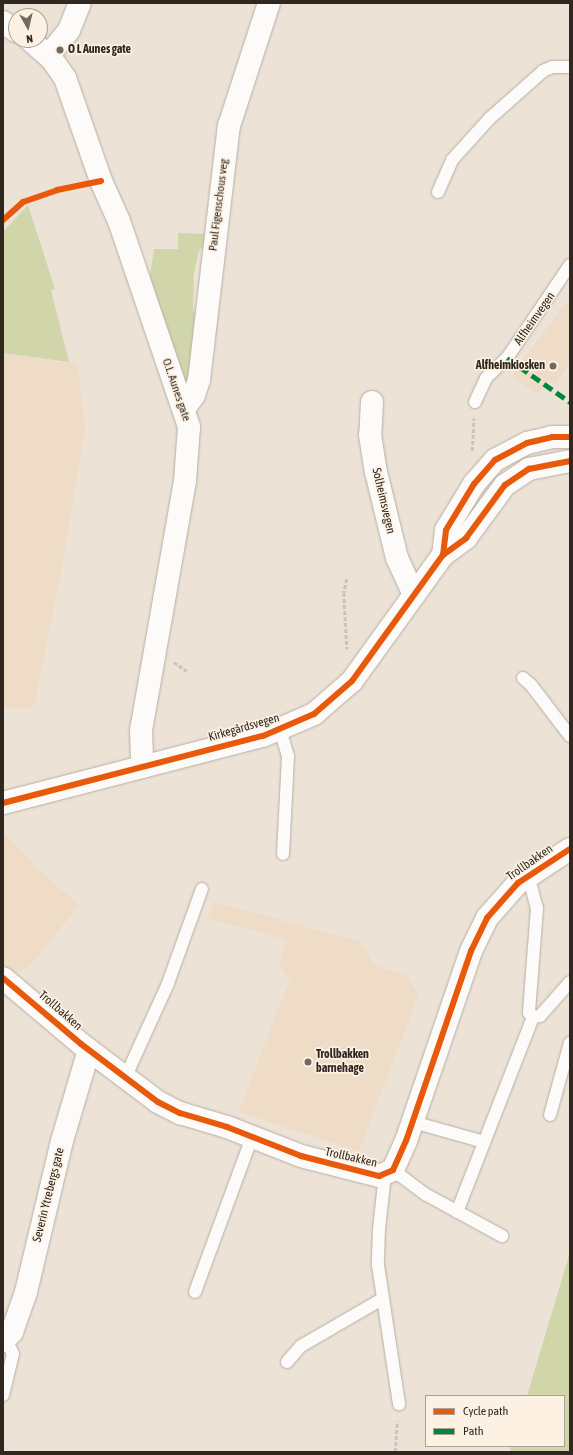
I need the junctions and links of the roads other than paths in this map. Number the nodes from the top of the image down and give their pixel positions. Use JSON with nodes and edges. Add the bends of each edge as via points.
{"nodes":[{"id":1,"x":80,"y":3,"type":"edge"},
{"id":2,"x":269,"y":3,"type":"edge"},
{"id":3,"x":40,"y":48,"type":"edge"},
{"id":4,"x":49,"y":56,"type":"junction"},
{"id":5,"x":570,"y":67,"type":"edge"},
{"id":6,"x":438,"y":192,"type":"dead end"},
{"id":7,"x":568,"y":272,"type":"edge"},
{"id":8,"x":372,"y":402,"type":"dead end"},
{"id":9,"x":475,"y":402,"type":"road end"},
{"id":10,"x":184,"y":409,"type":"junction"},
{"id":11,"x":570,"y":437,"type":"edge"},
{"id":12,"x":570,"y":461,"type":"edge"},
{"id":13,"x":443,"y":555,"type":"junction"},
{"id":14,"x":414,"y":595,"type":"junction"},
{"id":15,"x":523,"y":678,"type":"dead end"},
{"id":16,"x":280,"y":730,"type":"junction"},
{"id":17,"x":570,"y":736,"type":"edge"},
{"id":18,"x":142,"y":766,"type":"junction"},
{"id":19,"x":3,"y":803,"type":"edge"},
{"id":20,"x":570,"y":849,"type":"edge"},
{"id":21,"x":283,"y":854,"type":"dead end"},
{"id":22,"x":528,"y":875,"type":"junction"},
{"id":23,"x":202,"y":889,"type":"dead end"},
{"id":24,"x":3,"y":978,"type":"edge"},
{"id":25,"x":570,"y":982,"type":"edge"},
{"id":26,"x":533,"y":1017,"type":"junction"},
{"id":27,"x":570,"y":1043,"type":"edge"},
{"id":28,"x":89,"y":1050,"type":"junction"},
{"id":29,"x":125,"y":1078,"type":"junction"},
{"id":30,"x":550,"y":1114,"type":"dead end"},
{"id":31,"x":413,"y":1122,"type":"junction"},
{"id":32,"x":252,"y":1137,"type":"junction"},
{"id":33,"x":484,"y":1142,"type":"junction"},
{"id":34,"x":389,"y":1172,"type":"junction"},
{"id":35,"x":457,"y":1212,"type":"junction"},
{"id":36,"x":502,"y":1236,"type":"dead end"},
{"id":37,"x":195,"y":1292,"type":"dead end"},
{"id":38,"x":382,"y":1299,"type":"junction"},
{"id":39,"x":4,"y":1340,"type":"edge"},
{"id":40,"x":287,"y":1362,"type":"dead end"},
{"id":41,"x":3,"y":1395,"type":"edge"},
{"id":42,"x":399,"y":1404,"type":"road end"}],
"edges":[{"from":1,"to":4,"type":"street","via":[[69,30]]},
{"from":2,"to":10,"type":"street","name":"Paul Figenschous veg","via":[[230,126],[199,380]]},
{"from":3,"to":4,"type":"street","name":"O.L. Aunes gate"},
{"from":4,"to":10,"type":"street","name":"O.L. Aunes gate","via":[[65,78],[101,181],[119,221]]},
{"from":5,"to":6,"type":"lane","via":[[557,66],[543,71],[489,120],[452,160]]},
{"from":7,"to":9,"type":"lane","name":"Alfheimvegen","via":[[507,358],[486,378]]},
{"from":8,"to":14,"type":"street","name":"Solheimsvegen","via":[[370,435],[376,472],[397,558]]},
{"from":10,"to":18,"type":"street","name":"O.L. Aunes gate","via":[[189,427],[189,446],[141,730]]},
{"from":11,"to":13,"type":"street","name":"Kirkegårdsvegen","via":[[552,437],[527,442],[495,460],[474,484],[446,530]]},
{"from":12,"to":13,"type":"street","name":"Kirkegårdsvegen","via":[[541,465],[514,478],[466,538]]},
{"from":13,"to":14,"type":"street","name":"Kirkegårdsvegen"},
{"from":14,"to":16,"type":"street","name":"Kirkegårdsvegen","via":[[343,690],[314,714]]},
{"from":15,"to":17,"type":"lane"},
{"from":16,"to":18,"type":"street","name":"Kirkegårdsvegen"},
{"from":16,"to":21,"type":"lane","via":[[288,756]]},
{"from":18,"to":19,"type":"street","name":"Kirkegårdsvegen"},
{"from":20,"to":22,"type":"street","name":"Trollbakken"},
{"from":22,"to":26,"type":"lane","via":[[537,908],[528,1007]]},
{"from":22,"to":31,"type":"street","name":"Trollbakken","via":[[506,894],[487,918],[471,951]]},
{"from":23,"to":29,"type":"lane","via":[[164,993]]},
{"from":24,"to":28,"type":"street","name":"Trollbakken"},
{"from":25,"to":26,"type":"lane","via":[[540,1016]]},
{"from":26,"to":33,"type":"lane"},
{"from":27,"to":30,"type":"lane"},
{"from":28,"to":29,"type":"street","name":"Trollbakken"},
{"from":28,"to":39,"type":"street","name":"Severin Ytrebergs gate","via":[[62,1141],[26,1292],[18,1318]]},
{"from":29,"to":32,"type":"street","name":"Trollbakken","via":[[158,1102],[180,1113]]},
{"from":31,"to":33,"type":"lane"},
{"from":31,"to":34,"type":"street","name":"Trollbakken"},
{"from":32,"to":34,"type":"street","name":"Trollbakken","via":[[332,1166],[368,1175]]},
{"from":32,"to":37,"type":"lane"},
{"from":33,"to":35,"type":"lane"},
{"from":34,"to":35,"type":"lane"},
{"from":34,"to":38,"type":"lane","via":[[379,1229],[378,1265]]},
{"from":35,"to":36,"type":"lane"},
{"from":38,"to":40,"type":"lane","via":[[301,1346]]},
{"from":38,"to":42,"type":"lane","via":[[391,1336]]},
{"from":39,"to":41,"type":"lane","via":[[13,1354]]}]}
